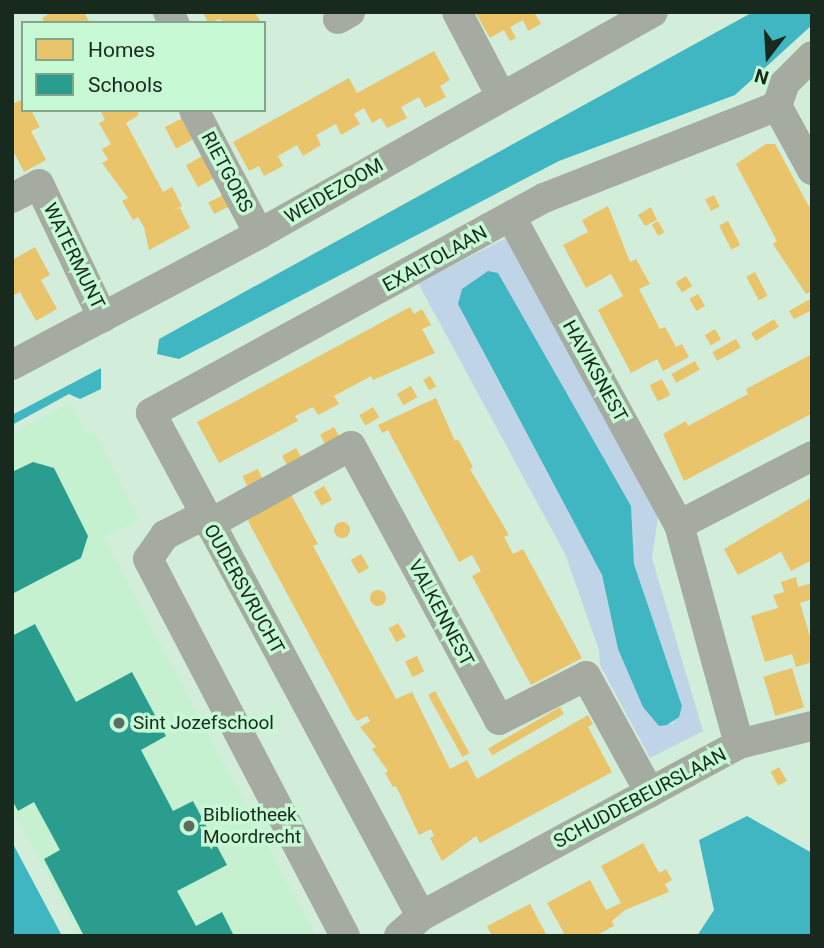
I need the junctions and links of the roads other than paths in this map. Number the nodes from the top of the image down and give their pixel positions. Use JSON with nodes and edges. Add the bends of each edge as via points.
{"nodes":[{"id":1,"x":457,"y":12,"type":"edge"},
{"id":2,"x":653,"y":12,"type":"edge"},
{"id":3,"x":812,"y":56,"type":"edge"},
{"id":4,"x":501,"y":96,"type":"junction"},
{"id":5,"x":778,"y":107,"type":"junction"},
{"id":6,"x":195,"y":112,"type":"edge"},
{"id":7,"x":812,"y":170,"type":"edge"},
{"id":8,"x":12,"y":198,"type":"edge"},
{"id":9,"x":511,"y":217,"type":"junction"},
{"id":10,"x":259,"y":234,"type":"junction"},
{"id":11,"x":103,"y":318,"type":"junction"},
{"id":12,"x":12,"y":365,"type":"edge"},
{"id":13,"x":812,"y":456,"type":"edge"},
{"id":14,"x":207,"y":519,"type":"junction"},
{"id":15,"x":679,"y":525,"type":"junction"},
{"id":16,"x":812,"y":726,"type":"edge"},
{"id":17,"x":739,"y":744,"type":"junction"},
{"id":18,"x":650,"y":793,"type":"junction"},
{"id":19,"x":421,"y":916,"type":"junction"},
{"id":20,"x":345,"y":936,"type":"edge"},
{"id":21,"x":399,"y":936,"type":"edge"}],
"edges":[{"from":1,"to":4,"type":"street"},
{"from":2,"to":4,"type":"street","name":"WEIDEZOOM"},
{"from":3,"to":5,"type":"street","via":[[785,83]]},
{"from":4,"to":10,"type":"street","name":"WEIDEZOOM"},
{"from":5,"to":7,"type":"street"},
{"from":5,"to":9,"type":"street","name":"EXALTOLAAN","via":[[544,198]]},
{"from":6,"to":10,"type":"street","name":"RIETGORS"},
{"from":8,"to":11,"type":"street","name":"WATERMUNT","via":[[40,184]]},
{"from":9,"to":14,"type":"street","name":"EXALTOLAAN","via":[[150,413]]},
{"from":9,"to":15,"type":"street","name":"HAVIKSNEST"},
{"from":10,"to":11,"type":"street","name":"WEIDEZOOM"},
{"from":11,"to":12,"type":"street","name":"WEIDEZOOM"},
{"from":13,"to":15,"type":"street"},
{"from":14,"to":18,"type":"street","name":"VALKENNEST","via":[[351,446],[499,720],[586,676]]},
{"from":14,"to":19,"type":"street","name":"OUDERSVRUCHT"},
{"from":14,"to":20,"type":"street","name":"OUDERSVRUCHT","via":[[165,535],[148,559]]},
{"from":15,"to":17,"type":"street","name":"SCHUDDEBEURSLAAN"},
{"from":16,"to":17,"type":"street"},
{"from":17,"to":18,"type":"street","name":"SCHUDDEBEURSLAAN"},
{"from":18,"to":19,"type":"street","name":"SCHUDDEBEURSLAAN"},
{"from":19,"to":21,"type":"street","name":"SCHUDDEBEURSLAAN"}]}
